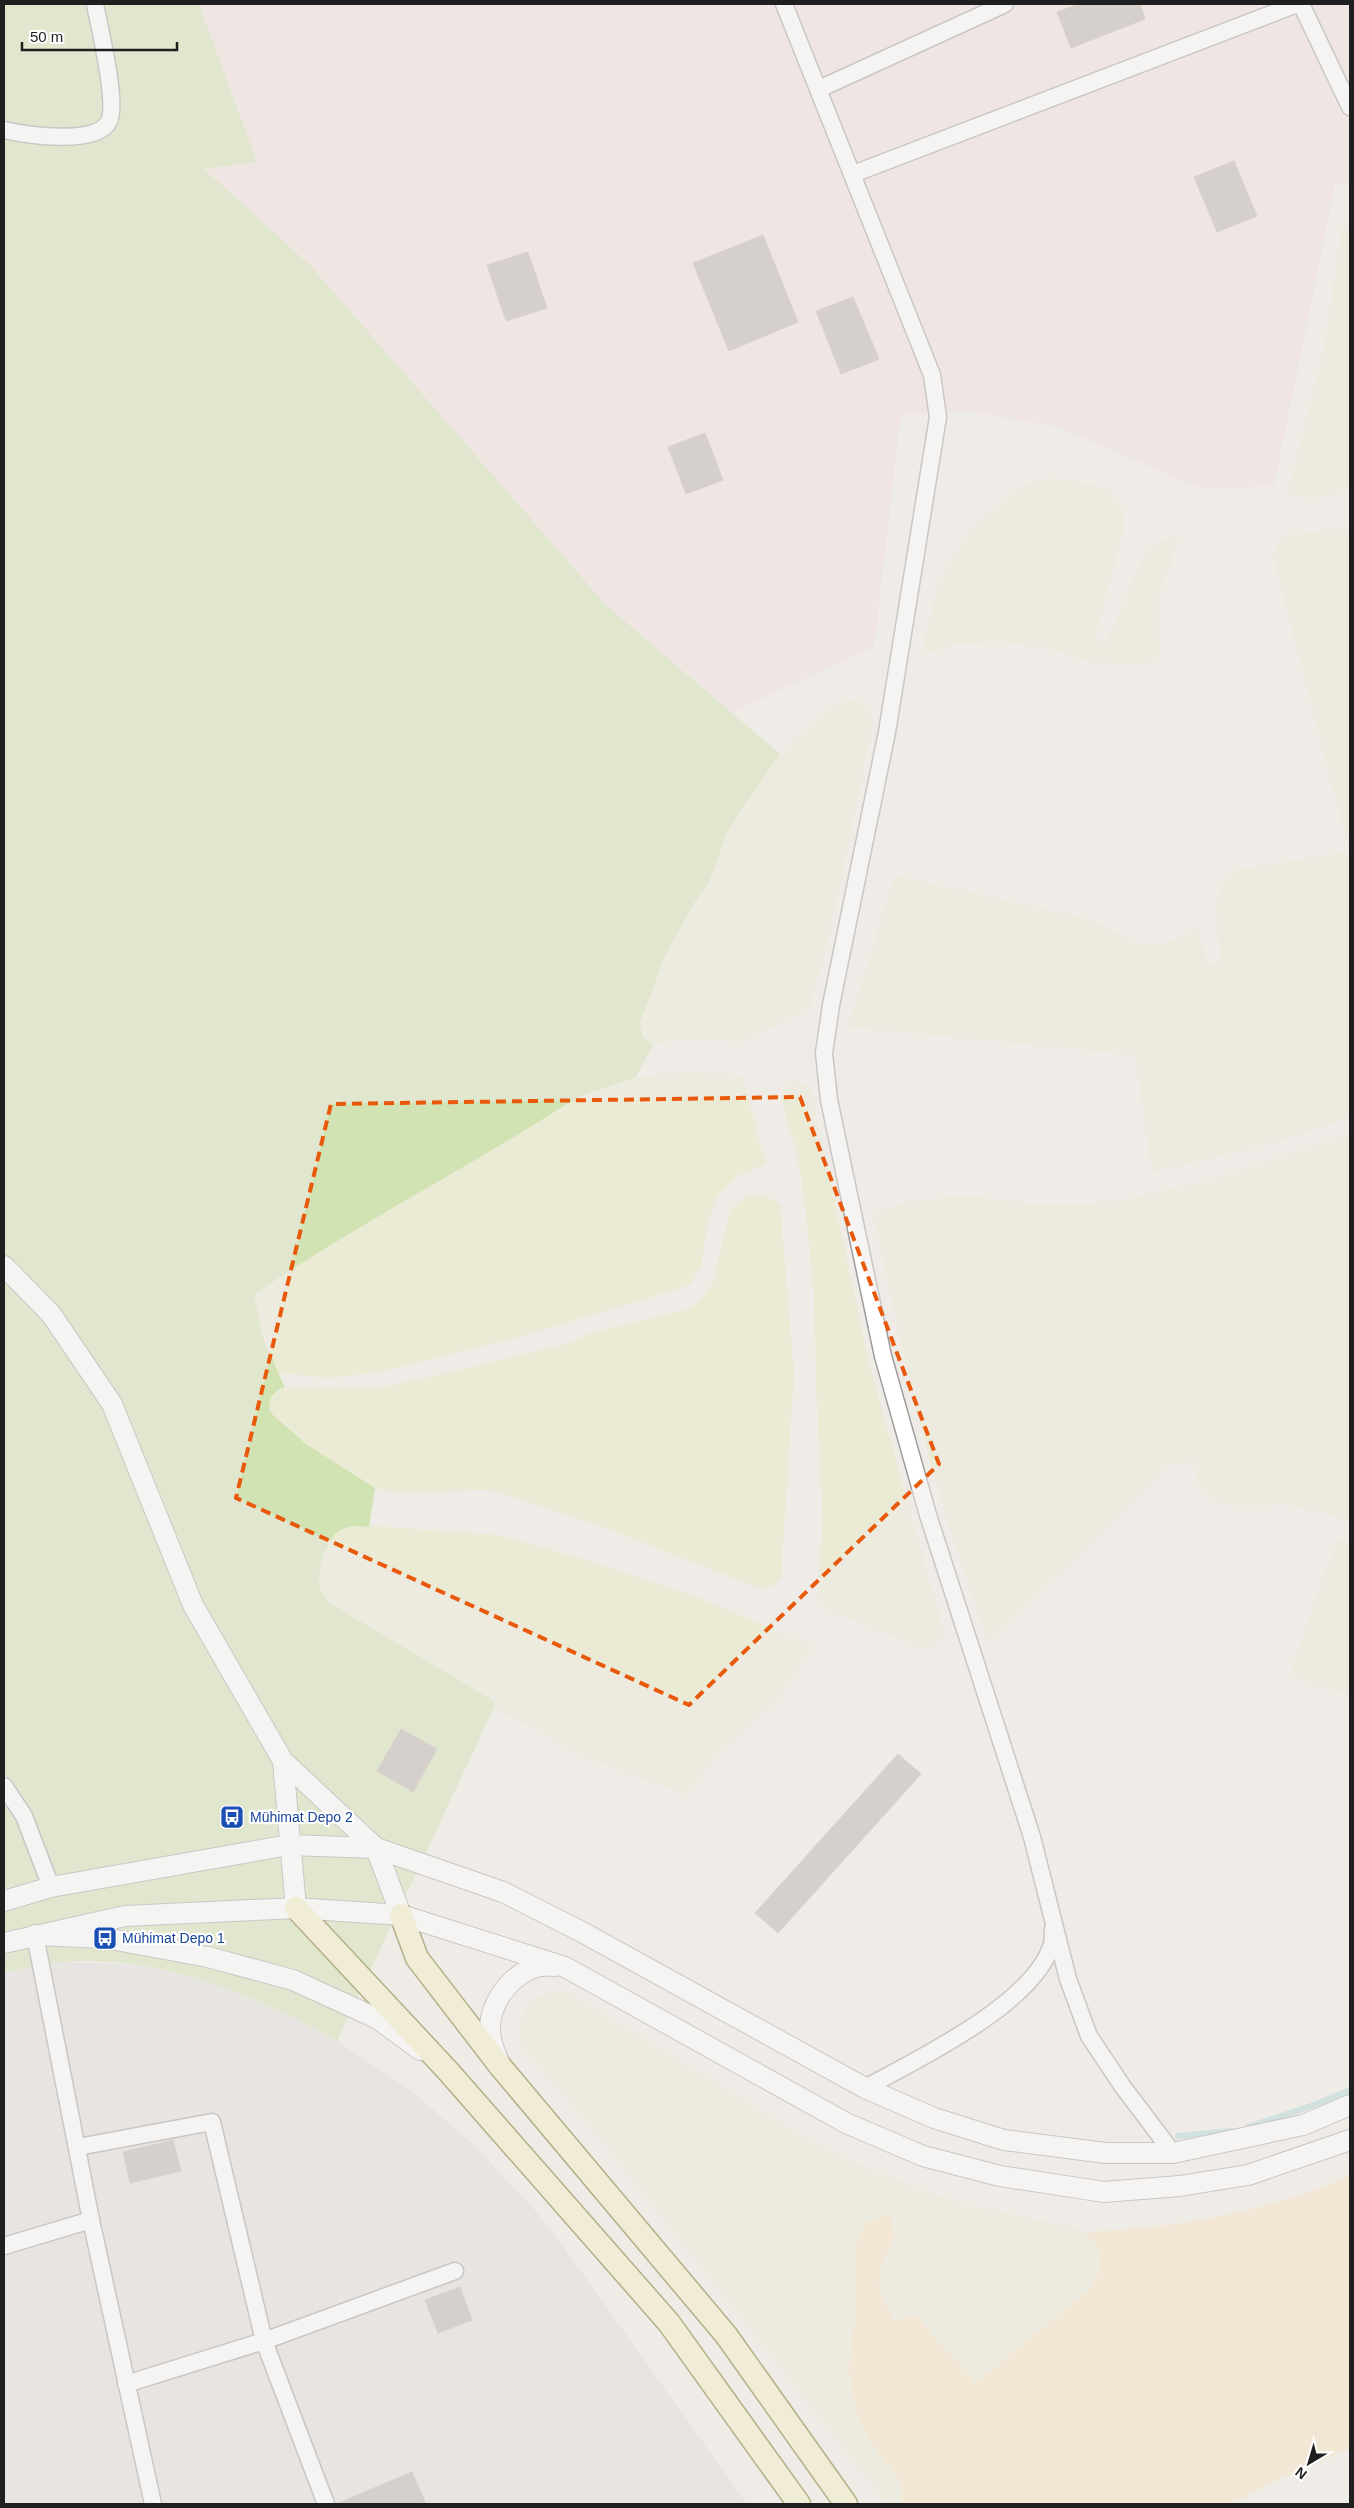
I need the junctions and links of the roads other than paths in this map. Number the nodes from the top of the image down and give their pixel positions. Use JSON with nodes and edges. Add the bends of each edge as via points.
{"nodes":[{"id":1,"x":95,"y":4,"type":"edge"},
{"id":2,"x":784,"y":4,"type":"edge"},
{"id":3,"x":1005,"y":4,"type":"edge"},
{"id":4,"x":1297,"y":4,"type":"edge"},
{"id":5,"x":1301,"y":4,"type":"edge"},
{"id":6,"x":819,"y":89,"type":"junction"},
{"id":7,"x":1350,"y":107,"type":"edge"},
{"id":8,"x":4,"y":130,"type":"edge"},
{"id":9,"x":853,"y":174,"type":"junction"},
{"id":10,"x":4,"y":1266,"type":"edge"},
{"id":11,"x":283,"y":1761,"type":"junction"},
{"id":12,"x":4,"y":1786,"type":"edge"},
{"id":13,"x":289,"y":1844,"type":"junction"},
{"id":14,"x":376,"y":1848,"type":"junction"},
{"id":15,"x":51,"y":1887,"type":"junction"},
{"id":16,"x":4,"y":1901,"type":"edge"},
{"id":17,"x":296,"y":1908,"type":"junction"},
{"id":18,"x":401,"y":1915,"type":"junction"},
{"id":19,"x":1054,"y":1918,"type":"junction"},
{"id":20,"x":35,"y":1935,"type":"junction"},
{"id":21,"x":4,"y":1943,"type":"edge"},
{"id":22,"x":566,"y":1967,"type":"junction"},
{"id":23,"x":500,"y":2066,"type":"junction"},
{"id":24,"x":448,"y":2071,"type":"junction"},
{"id":25,"x":865,"y":2088,"type":"junction"},
{"id":26,"x":1350,"y":2105,"type":"edge"},
{"id":27,"x":1350,"y":2140,"type":"edge"},
{"id":28,"x":78,"y":2147,"type":"junction"},
{"id":29,"x":1174,"y":2153,"type":"junction"},
{"id":30,"x":91,"y":2220,"type":"junction"},
{"id":31,"x":4,"y":2246,"type":"edge"},
{"id":32,"x":455,"y":2271,"type":"dead end"},
{"id":33,"x":264,"y":2341,"type":"junction"},
{"id":34,"x":126,"y":2384,"type":"junction"},
{"id":35,"x":153,"y":2504,"type":"edge"},
{"id":36,"x":326,"y":2504,"type":"edge"},
{"id":37,"x":799,"y":2504,"type":"edge"},
{"id":38,"x":846,"y":2504,"type":"edge"}],
"edges":[{"from":1,"to":8,"type":"street","via":[[105,54],[111,109],[109,122],[100,131],[87,135],[40,135]]},
{"from":2,"to":6,"type":"street"},
{"from":3,"to":6,"type":"street"},
{"from":4,"to":9,"type":"street"},
{"from":5,"to":7,"type":"street"},
{"from":6,"to":9,"type":"street"},
{"from":9,"to":19,"type":"street","via":[[932,375],[938,417],[887,732],[831,1006],[824,1053],[829,1100],[883,1356],[928,1515],[1032,1837]]},
{"from":10,"to":11,"type":"street","via":[[51,1314],[112,1404],[193,1605]]},
{"from":11,"to":13,"type":"street"},
{"from":11,"to":14,"type":"street"},
{"from":12,"to":15,"type":"street","via":[[24,1816]]},
{"from":13,"to":14,"type":"street"},
{"from":13,"to":15,"type":"street"},
{"from":13,"to":17,"type":"street"},
{"from":14,"to":18,"type":"street"},
{"from":14,"to":25,"type":"street","via":[[503,1892]]},
{"from":15,"to":16,"type":"street"},
{"from":17,"to":18,"type":"street"},
{"from":17,"to":20,"type":"street","via":[[125,1916]]},
{"from":17,"to":24,"type":"main road"},
{"from":18,"to":22,"type":"street"},
{"from":18,"to":23,"type":"main road","via":[[417,1958]]},
{"from":19,"to":25,"type":"street","via":[[1052,1944],[1032,1979],[963,2034]]},
{"from":19,"to":29,"type":"street","via":[[1068,1979],[1089,2036],[1123,2088]]},
{"from":20,"to":21,"type":"street"},
{"from":20,"to":24,"type":"street","via":[[105,1938],[208,1957],[293,1980],[378,2019]]},
{"from":20,"to":28,"type":"street"},
{"from":22,"to":23,"type":"street","via":[[545,1964],[524,1972],[507,1985],[496,2004],[490,2025],[492,2046]]},
{"from":22,"to":27,"type":"street","via":[[846,2123],[923,2156],[1000,2176],[1104,2192],[1180,2186],[1248,2175]]},
{"from":23,"to":38,"type":"main road","via":[[726,2335]]},
{"from":24,"to":37,"type":"main road","via":[[669,2323]]},
{"from":25,"to":29,"type":"street","via":[[934,2118],[1004,2140],[1106,2153]]},
{"from":26,"to":29,"type":"street","via":[[1303,2125]]},
{"from":28,"to":30,"type":"street"},
{"from":28,"to":33,"type":"street","via":[[212,2122]]},
{"from":30,"to":31,"type":"street"},
{"from":30,"to":34,"type":"street"},
{"from":32,"to":33,"type":"street"},
{"from":33,"to":34,"type":"street"},
{"from":33,"to":36,"type":"street"},
{"from":34,"to":35,"type":"street"}]}
